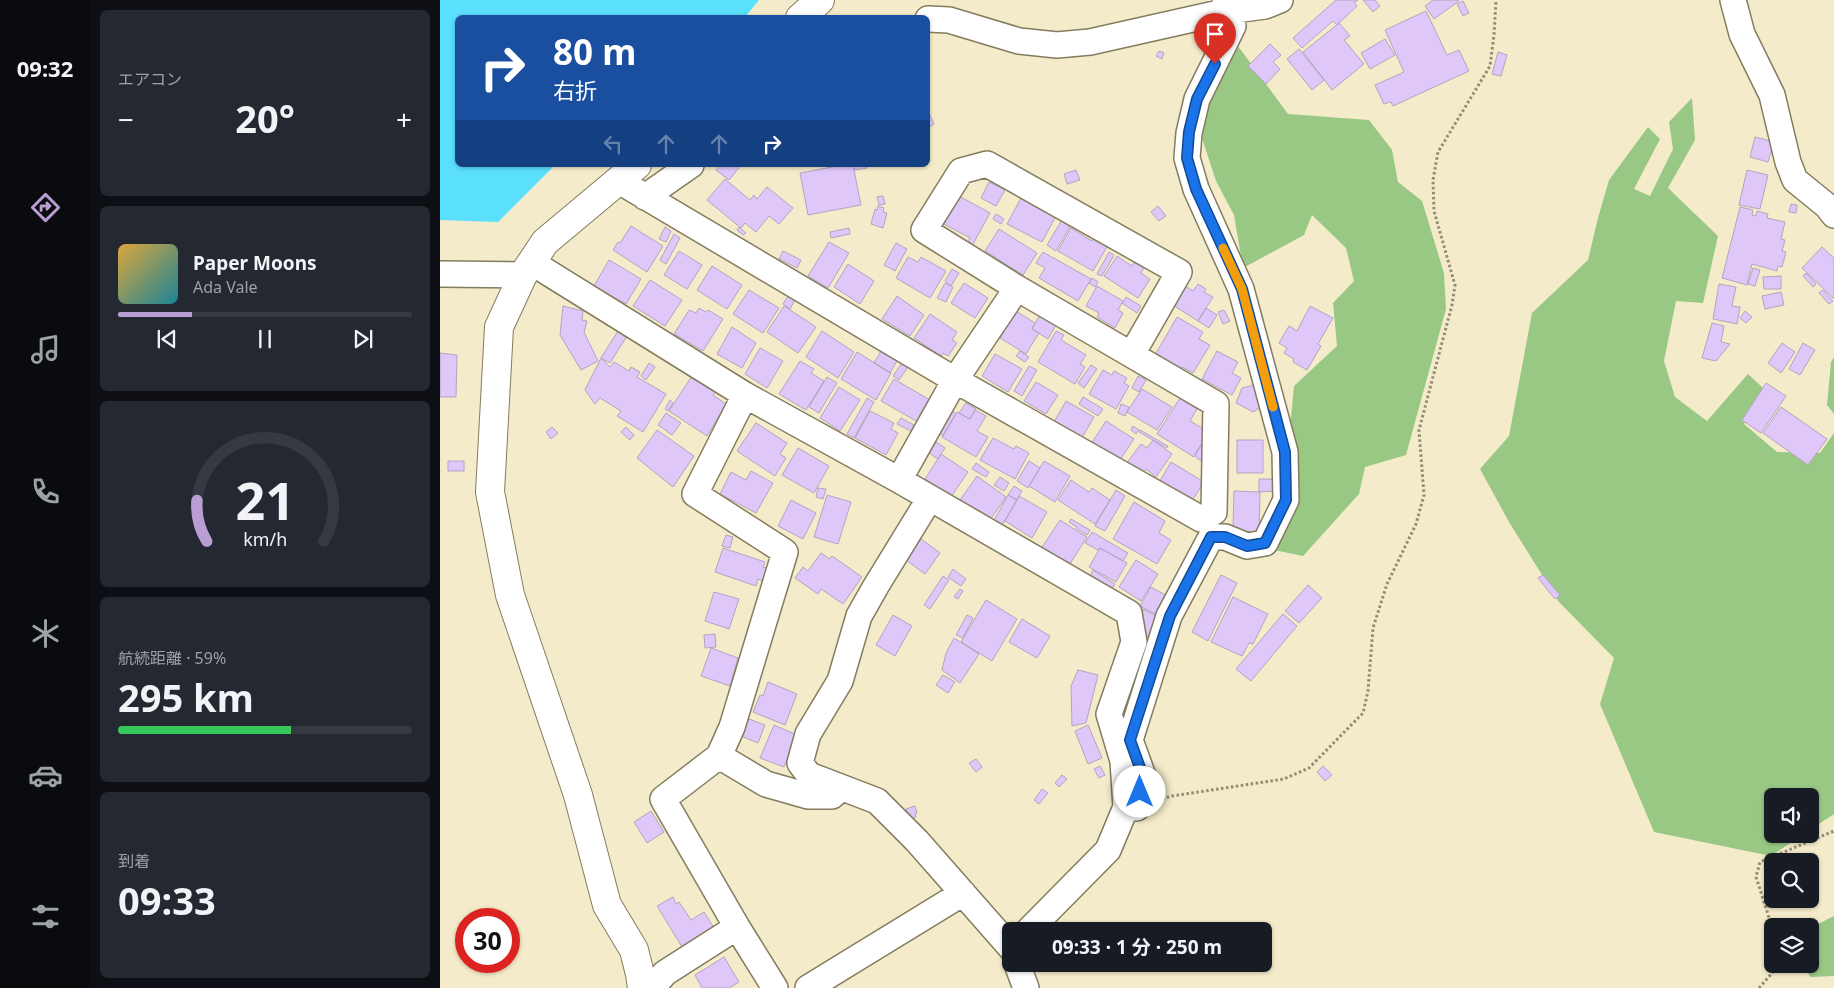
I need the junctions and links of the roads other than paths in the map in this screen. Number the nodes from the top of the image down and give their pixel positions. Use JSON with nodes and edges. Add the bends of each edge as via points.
{"nodes":[{"id":1,"x":820,"y":0,"type":"edge"},
{"id":2,"x":1280,"y":0,"type":"edge"},
{"id":3,"x":1732,"y":0,"type":"edge"},
{"id":4,"x":1226,"y":5,"type":"edge"},
{"id":5,"x":803,"y":15,"type":"edge"},
{"id":6,"x":930,"y":19,"type":"edge"},
{"id":7,"x":688,"y":167,"type":"edge"},
{"id":8,"x":628,"y":173,"type":"edge"},
{"id":9,"x":645,"y":197,"type":"junction"},
{"id":10,"x":1834,"y":215,"type":"edge"},
{"id":11,"x":527,"y":268,"type":"junction"},
{"id":12,"x":440,"y":274,"type":"edge"},
{"id":13,"x":1017,"y":288,"type":"junction"},
{"id":14,"x":1132,"y":354,"type":"junction"},
{"id":15,"x":955,"y":380,"type":"junction"},
{"id":16,"x":745,"y":395,"type":"junction"},
{"id":17,"x":899,"y":480,"type":"junction"},
{"id":18,"x":930,"y":498,"type":"junction"},
{"id":19,"x":1206,"y":528,"type":"junction"},
{"id":20,"x":719,"y":756,"type":"junction"},
{"id":21,"x":842,"y":788,"type":"junction"},
{"id":22,"x":1131,"y":808,"type":"junction"},
{"id":23,"x":963,"y":893,"type":"junction"},
{"id":24,"x":1037,"y":922,"type":"edge"},
{"id":25,"x":737,"y":927,"type":"junction"},
{"id":26,"x":1002,"y":938,"type":"edge"},
{"id":27,"x":1020,"y":972,"type":"edge"},
{"id":28,"x":642,"y":988,"type":"edge"},
{"id":29,"x":652,"y":988,"type":"edge"},
{"id":30,"x":775,"y":988,"type":"edge"},
{"id":31,"x":808,"y":988,"type":"edge"},
{"id":32,"x":1026,"y":988,"type":"edge"}],
"edges":[{"from":1,"to":5,"type":"street"},
{"from":2,"to":4,"type":"street","via":[[1265,6]]},
{"from":3,"to":10,"type":"street","via":[[1742,34],[1772,95],[1788,162],[1796,180]]},
{"from":4,"to":6,"type":"street","via":[[1090,42],[1057,45],[1019,41],[949,20]]},
{"from":4,"to":19,"type":"street","via":[[1233,26],[1197,99],[1187,158],[1196,189],[1242,289],[1285,452],[1286,500],[1265,543],[1247,546]]},
{"from":7,"to":9,"type":"street"},
{"from":8,"to":9,"type":"street"},
{"from":8,"to":11,"type":"street","via":[[545,242]]},
{"from":9,"to":15,"type":"street"},
{"from":11,"to":12,"type":"street"},
{"from":11,"to":16,"type":"street"},
{"from":11,"to":28,"type":"street","via":[[499,327],[490,492],[510,595],[578,795],[607,905],[634,950]]},
{"from":13,"to":14,"type":"street"},
{"from":13,"to":14,"type":"street","via":[[924,230],[961,171],[987,164],[1179,272]]},
{"from":13,"to":15,"type":"street"},
{"from":14,"to":19,"type":"street","via":[[1216,404],[1214,512]]},
{"from":15,"to":17,"type":"street"},
{"from":15,"to":19,"type":"street"},
{"from":16,"to":17,"type":"street"},
{"from":16,"to":20,"type":"street","via":[[695,494],[785,552],[732,726]]},
{"from":17,"to":18,"type":"street"},
{"from":18,"to":21,"type":"street","via":[[859,616],[840,681],[808,734],[800,763],[809,775]]},
{"from":18,"to":22,"type":"street","via":[[1130,613],[1134,642],[1109,714],[1123,761]]},
{"from":19,"to":22,"type":"street","via":[[1170,616],[1130,740],[1143,776]]},
{"from":20,"to":21,"type":"street","via":[[766,784],[808,796],[832,796]]},
{"from":20,"to":25,"type":"street","via":[[663,799]]},
{"from":21,"to":23,"type":"street","via":[[877,801]]},
{"from":22,"to":24,"type":"street","via":[[1108,850]]},
{"from":23,"to":26,"type":"street"},
{"from":23,"to":31,"type":"street"},
{"from":25,"to":29,"type":"street","via":[[665,973]]},
{"from":25,"to":30,"type":"street"},
{"from":27,"to":32,"type":"street"}]}
